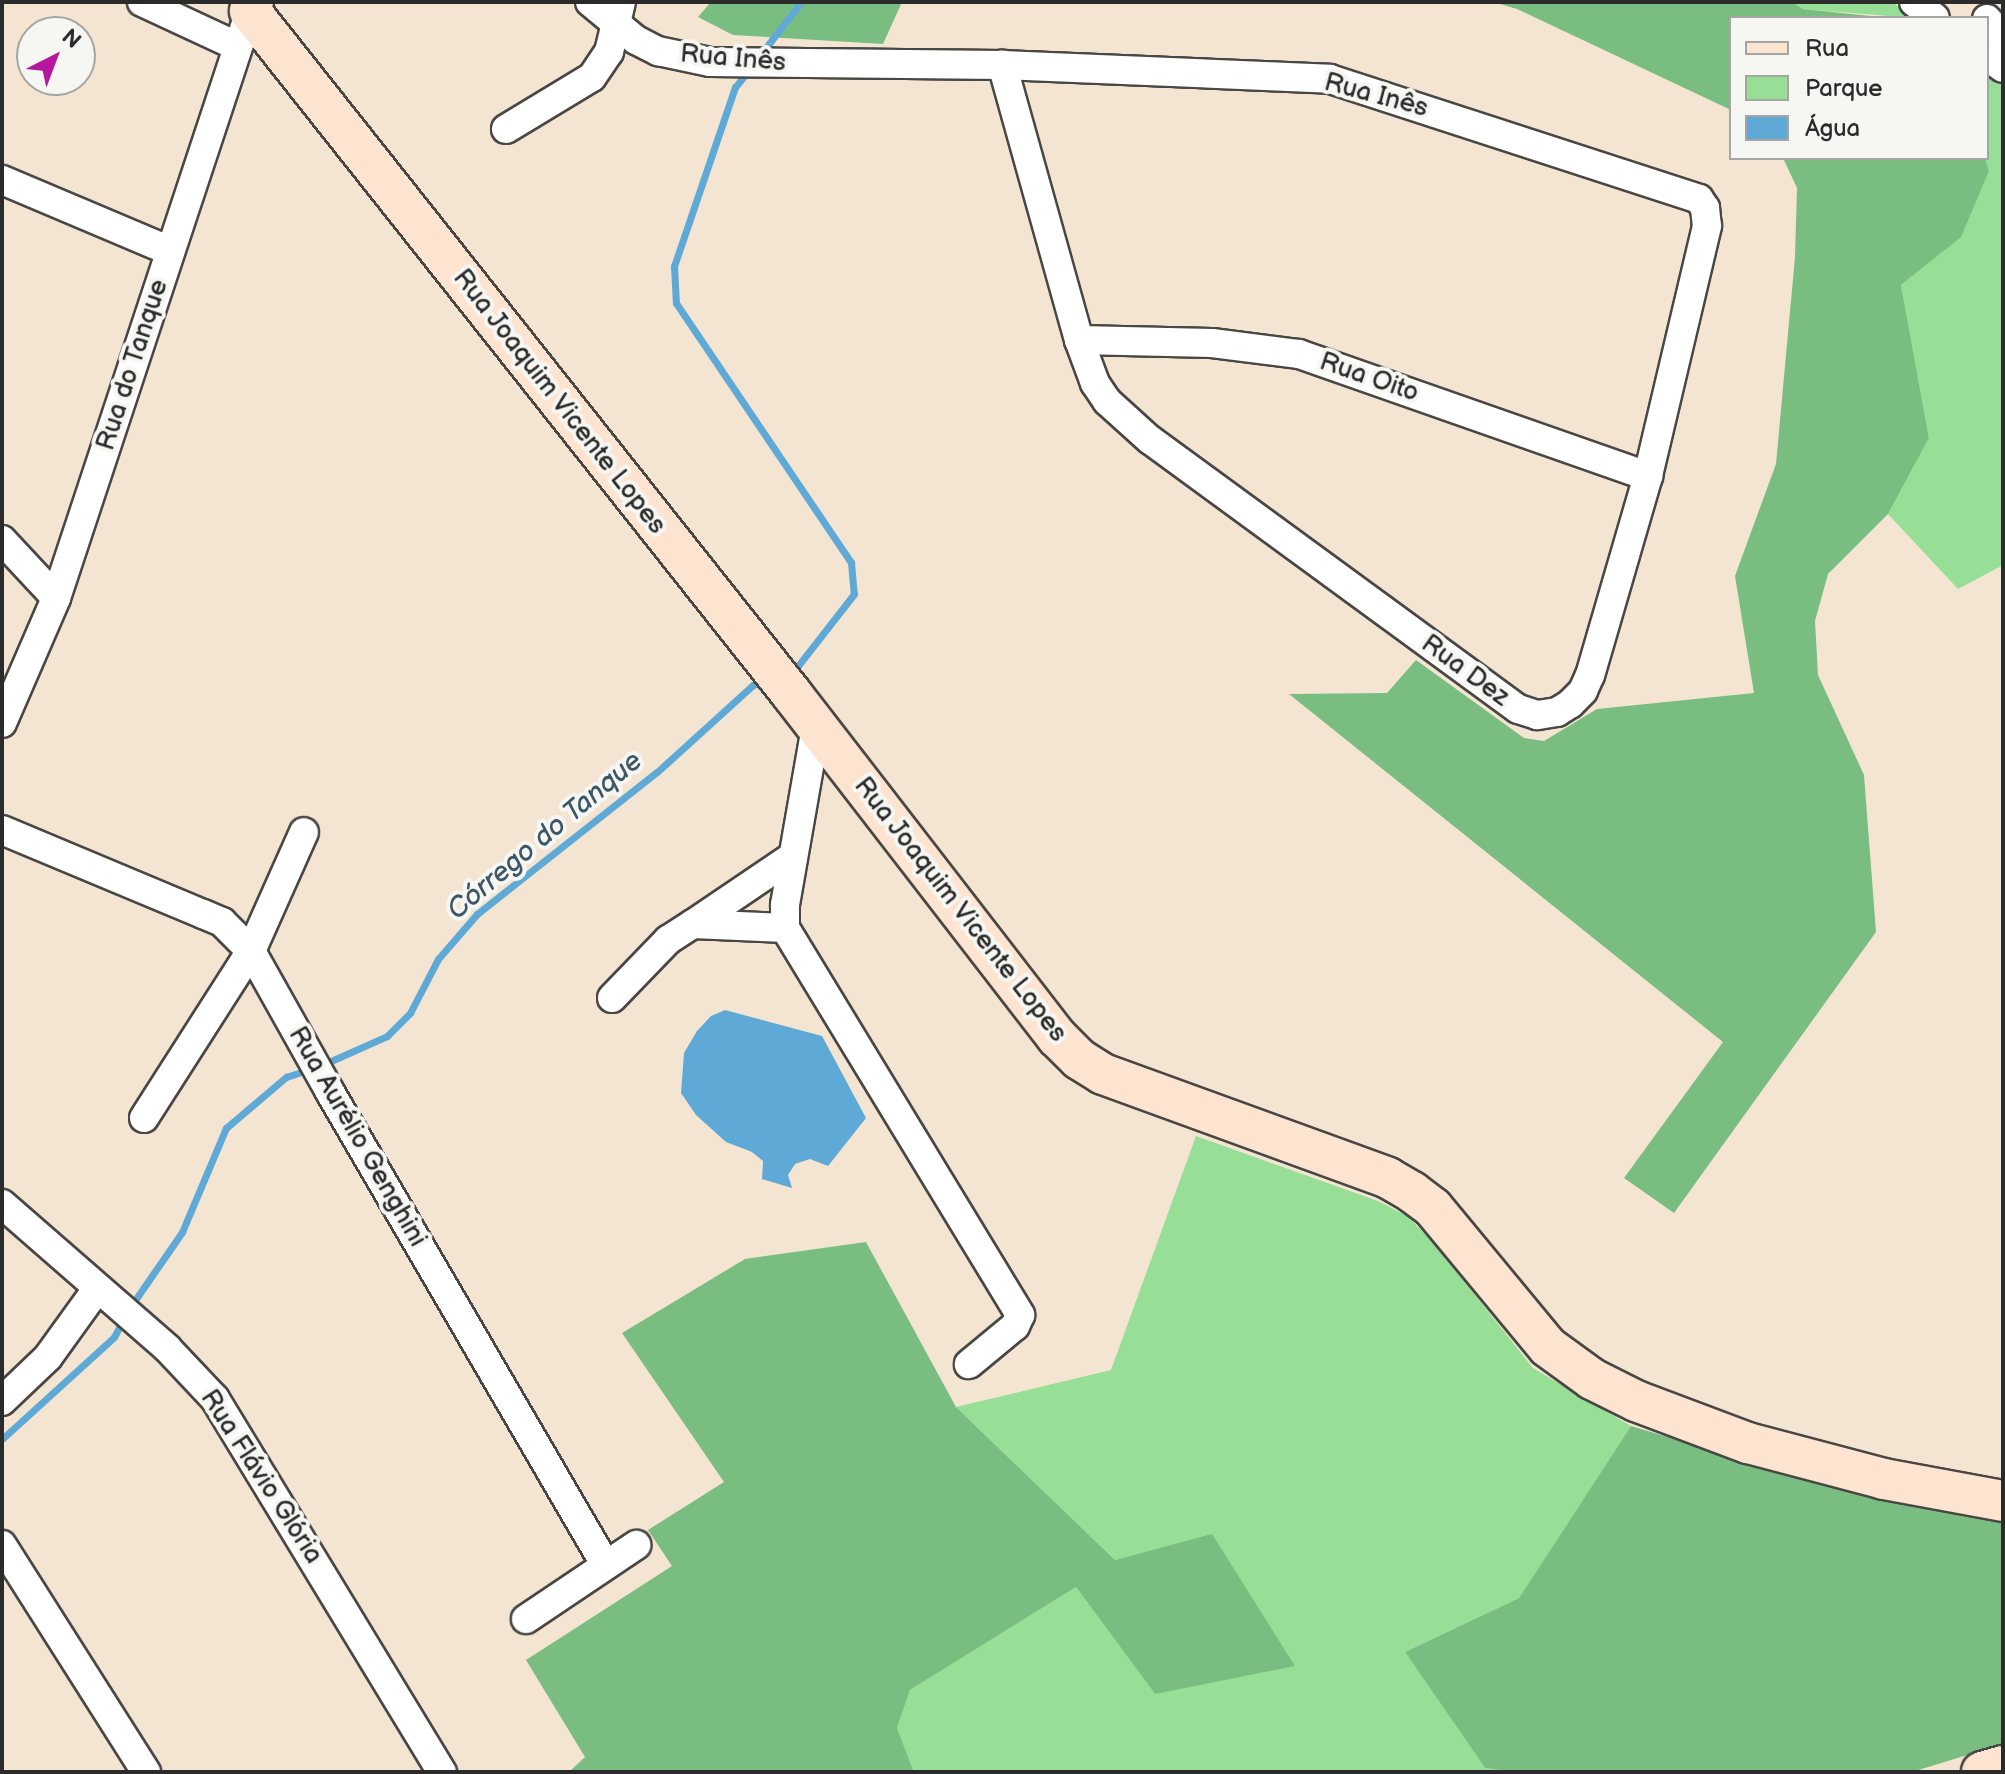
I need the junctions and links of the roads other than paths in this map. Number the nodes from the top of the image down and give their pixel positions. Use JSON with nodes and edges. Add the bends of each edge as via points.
{"nodes":[{"id":1,"x":142,"y":2,"type":"edge"},
{"id":2,"x":590,"y":2,"type":"edge"},
{"id":3,"x":1914,"y":2,"type":"edge"},
{"id":4,"x":618,"y":14,"type":"edge"},
{"id":5,"x":1932,"y":16,"type":"edge"},
{"id":6,"x":247,"y":20,"type":"edge"},
{"id":7,"x":1989,"y":22,"type":"edge"},
{"id":8,"x":2003,"y":37,"type":"edge"},
{"id":9,"x":1002,"y":65,"type":"junction"},
{"id":10,"x":506,"y":129,"type":"dead end"},
{"id":11,"x":2,"y":180,"type":"edge"},
{"id":12,"x":1690,"y":193,"type":"joint"},
{"id":13,"x":170,"y":251,"type":"junction"},
{"id":14,"x":1079,"y":340,"type":"junction"},
{"id":15,"x":1648,"y":476,"type":"junction"},
{"id":16,"x":2,"y":540,"type":"edge"},
{"id":17,"x":56,"y":598,"type":"junction"},
{"id":18,"x":2,"y":723,"type":"edge"},
{"id":19,"x":816,"y":727,"type":"junction"},
{"id":20,"x":2,"y":830,"type":"edge"},
{"id":21,"x":304,"y":832,"type":"dead end"},
{"id":22,"x":792,"y":857,"type":"junction"},
{"id":23,"x":693,"y":924,"type":"junction"},
{"id":24,"x":785,"y":928,"type":"junction"},
{"id":25,"x":251,"y":951,"type":"junction"},
{"id":26,"x":612,"y":998,"type":"dead end"},
{"id":27,"x":144,"y":1118,"type":"dead end"},
{"id":28,"x":2,"y":1204,"type":"edge"},
{"id":29,"x":99,"y":1291,"type":"junction"},
{"id":30,"x":969,"y":1364,"type":"dead end"},
{"id":31,"x":2,"y":1401,"type":"edge"},
{"id":32,"x":2003,"y":1501,"type":"edge"},
{"id":33,"x":2,"y":1545,"type":"edge"},
{"id":34,"x":636,"y":1545,"type":"dead end"},
{"id":35,"x":605,"y":1564,"type":"junction"},
{"id":36,"x":526,"y":1619,"type":"dead end"},
{"id":37,"x":439,"y":1765,"type":"edge"},
{"id":38,"x":2003,"y":1766,"type":"edge"},
{"id":39,"x":146,"y":1772,"type":"edge"},
{"id":40,"x":1982,"y":1772,"type":"edge"}],
"edges":[{"from":1,"to":6,"type":"street","name":"Rua Joaquim Vicente Lopes"},
{"from":2,"to":4,"type":"street","name":"Rua Inês"},
{"from":3,"to":5,"type":"street"},
{"from":4,"to":9,"type":"street","name":"Rua Inês","via":[[658,51],[710,62]]},
{"from":4,"to":10,"type":"street","via":[[609,52],[592,77]]},
{"from":6,"to":13,"type":"street","name":"Rua do Tanque"},
{"from":6,"to":19,"type":"street","name":"Rua Joaquim Vicente Lopes"},
{"from":7,"to":8,"type":"street"},
{"from":9,"to":12,"type":"street","name":"Rua Inês","via":[[1330,79]]},
{"from":9,"to":14,"type":"street"},
{"from":11,"to":13,"type":"street"},
{"from":12,"to":15,"type":"street","name":"Rua Dez","via":[[1705,208],[1707,226]]},
{"from":13,"to":17,"type":"street","name":"Rua do Tanque"},
{"from":14,"to":15,"type":"street","name":"Rua Oito","via":[[1212,343],[1299,354]]},
{"from":14,"to":15,"type":"street","name":"Rua Dez","via":[[1095,383],[1125,420],[1518,709],[1537,715],[1557,712],[1583,691]]},
{"from":16,"to":17,"type":"street"},
{"from":17,"to":18,"type":"street","name":"Rua do Tanque"},
{"from":19,"to":22,"type":"street"},
{"from":19,"to":32,"type":"street","name":"Rua Joaquim Vicente Lopes","via":[[1057,1037],[1103,1074],[1388,1178],[1412,1192],[1433,1208],[1548,1347],[1592,1379],[1636,1401],[1748,1443],[1884,1479]]},
{"from":20,"to":25,"type":"street","name":"Rua Aurélio Genghini","via":[[213,918]]},
{"from":21,"to":25,"type":"street"},
{"from":22,"to":23,"type":"street"},
{"from":22,"to":24,"type":"street"},
{"from":23,"to":24,"type":"street"},
{"from":23,"to":26,"type":"street","via":[[668,940]]},
{"from":24,"to":30,"type":"street","via":[[1020,1315],[1015,1326]]},
{"from":25,"to":27,"type":"street"},
{"from":25,"to":35,"type":"street","name":"Rua Aurélio Genghini"},
{"from":28,"to":29,"type":"street","name":"Rua Flávio Glória"},
{"from":29,"to":31,"type":"street","via":[[48,1357]]},
{"from":29,"to":37,"type":"street","name":"Rua Flávio Glória","via":[[167,1348],[215,1399]]},
{"from":33,"to":39,"type":"street"},
{"from":34,"to":35,"type":"street"},
{"from":35,"to":36,"type":"street"},
{"from":38,"to":40,"type":"street"}]}
